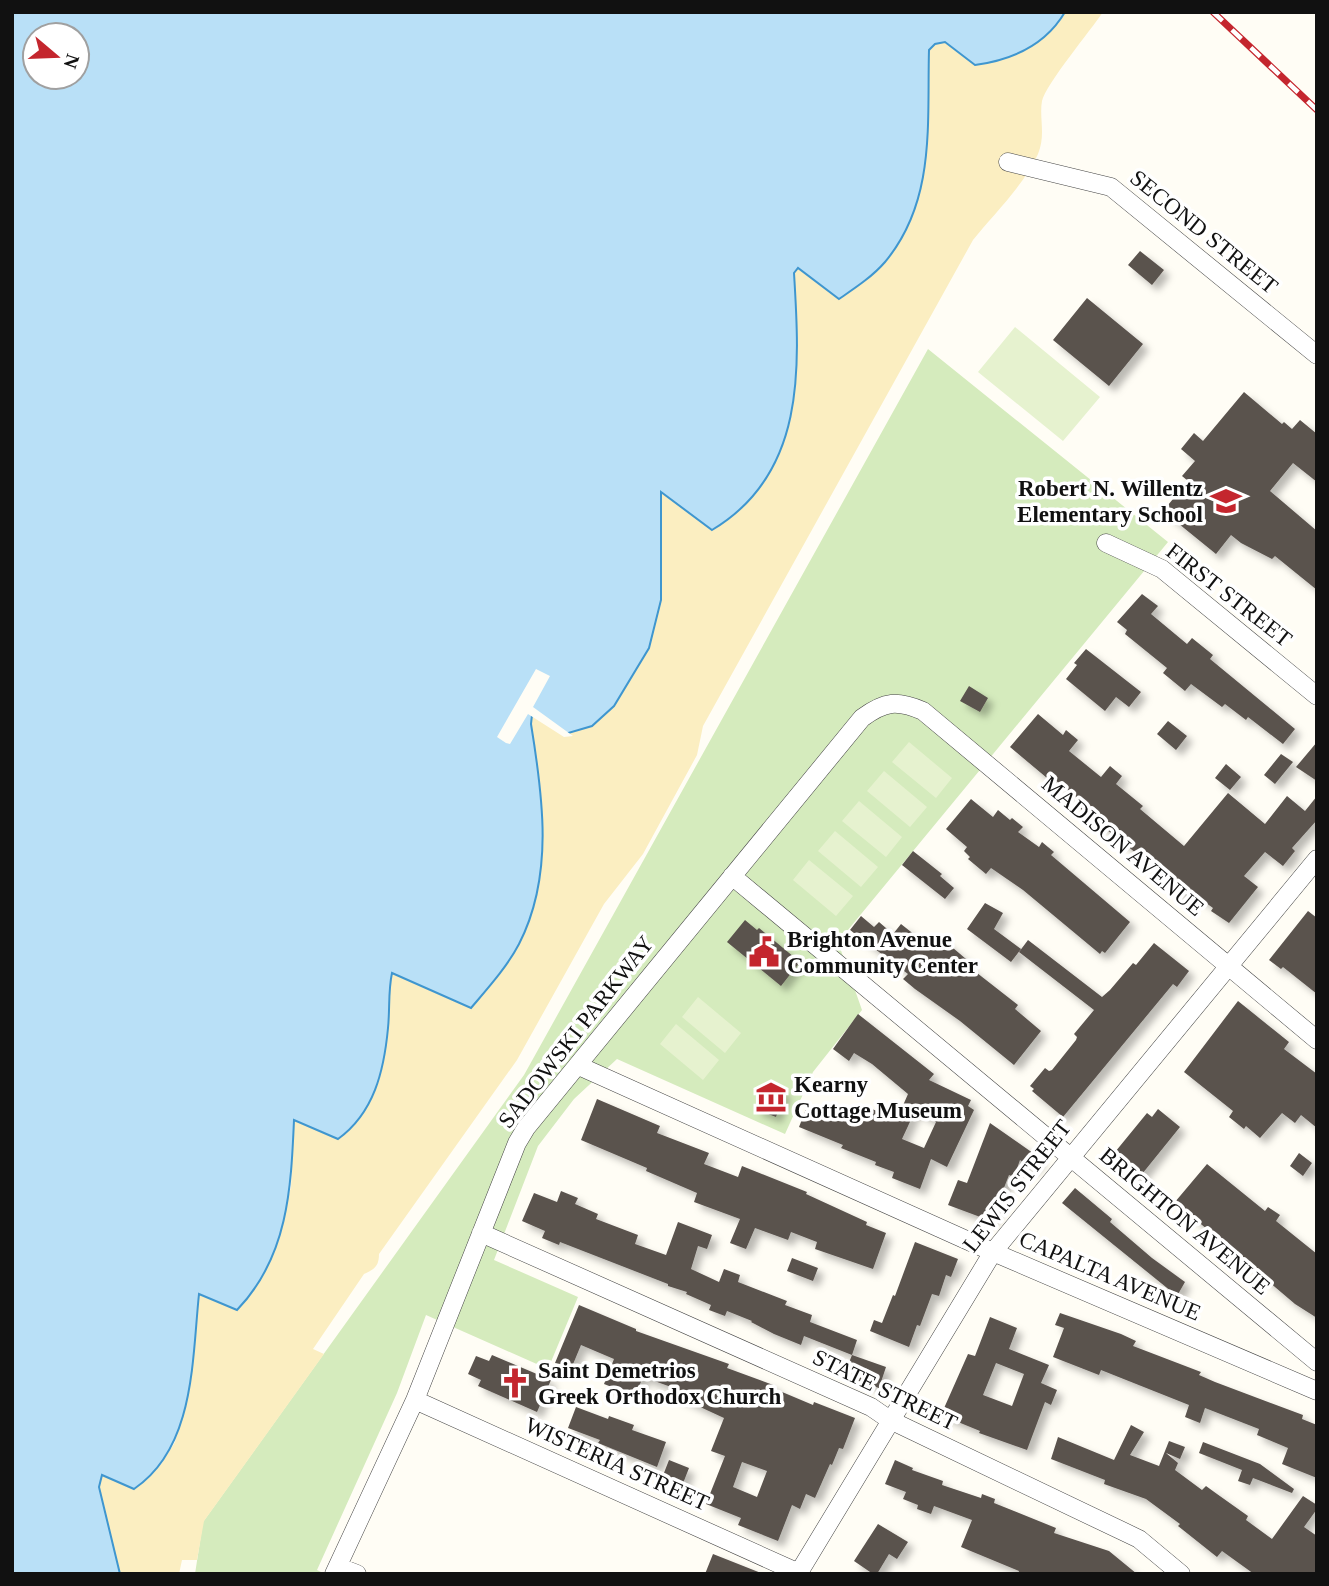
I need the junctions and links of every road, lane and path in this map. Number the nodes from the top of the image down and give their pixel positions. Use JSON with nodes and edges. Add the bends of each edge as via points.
{"nodes":[{"id":1,"x":1008,"y":162,"type":"dead end"},
{"id":2,"x":1317,"y":355,"type":"edge"},
{"id":3,"x":1106,"y":543,"type":"dead end"},
{"id":4,"x":1317,"y":696,"type":"edge"},
{"id":5,"x":892,"y":703,"type":"joint"},
{"id":6,"x":1317,"y":859,"type":"edge"},
{"id":7,"x":732,"y":876,"type":"junction"},
{"id":8,"x":1228,"y":965,"type":"junction"},
{"id":9,"x":1317,"y":1040,"type":"edge"},
{"id":10,"x":579,"y":1066,"type":"junction"},
{"id":11,"x":1069,"y":1157,"type":"junction"},
{"id":12,"x":481,"y":1233,"type":"junction"},
{"id":13,"x":993,"y":1252,"type":"junction"},
{"id":14,"x":1317,"y":1362,"type":"edge"},
{"id":15,"x":1317,"y":1391,"type":"edge"},
{"id":16,"x":415,"y":1400,"type":"junction"},
{"id":17,"x":891,"y":1420,"type":"junction"},
{"id":18,"x":337,"y":1571,"type":"edge"},
{"id":19,"x":798,"y":1573,"type":"edge"},
{"id":20,"x":357,"y":1574,"type":"edge"},
{"id":21,"x":1181,"y":1574,"type":"edge"}],
"edges":[{"from":1,"to":2,"type":"street","name":"SECOND STREET","via":[[1111,187]]},
{"from":3,"to":4,"type":"street","name":"FIRST STREET","via":[[1162,569]]},
{"from":5,"to":7,"type":"street","name":"SADOWSKI PARKWAY","via":[[862,718]]},
{"from":5,"to":8,"type":"street","name":"MADISON AVENUE","via":[[923,711]]},
{"from":6,"to":8,"type":"street","name":"LEWIS STREET"},
{"from":7,"to":10,"type":"street","name":"SADOWSKI PARKWAY"},
{"from":7,"to":11,"type":"street","name":"BRIGHTON AVENUE"},
{"from":8,"to":9,"type":"street","name":"MADISON AVENUE"},
{"from":8,"to":11,"type":"street","name":"LEWIS STREET"},
{"from":10,"to":12,"type":"street","name":"SADOWSKI PARKWAY","via":[[517,1143]]},
{"from":10,"to":13,"type":"street","name":"CAPALTA AVENUE"},
{"from":11,"to":13,"type":"street","name":"LEWIS STREET"},
{"from":11,"to":14,"type":"street","name":"BRIGHTON AVENUE"},
{"from":12,"to":16,"type":"street","name":"SADOWSKI PARKWAY"},
{"from":12,"to":17,"type":"street","name":"STATE STREET","via":[[871,1407]]},
{"from":13,"to":15,"type":"street","name":"CAPALTA AVENUE"},
{"from":13,"to":17,"type":"street","name":"LEWIS STREET"},
{"from":16,"to":18,"type":"street","name":"SADOWSKI PARKWAY"},
{"from":16,"to":19,"type":"street","name":"WISTERIA STREET"},
{"from":17,"to":19,"type":"street","name":"LEWIS STREET"},
{"from":17,"to":21,"type":"street","name":"STATE STREET","via":[[1139,1539]]},
{"from":18,"to":20,"type":"street"}]}
